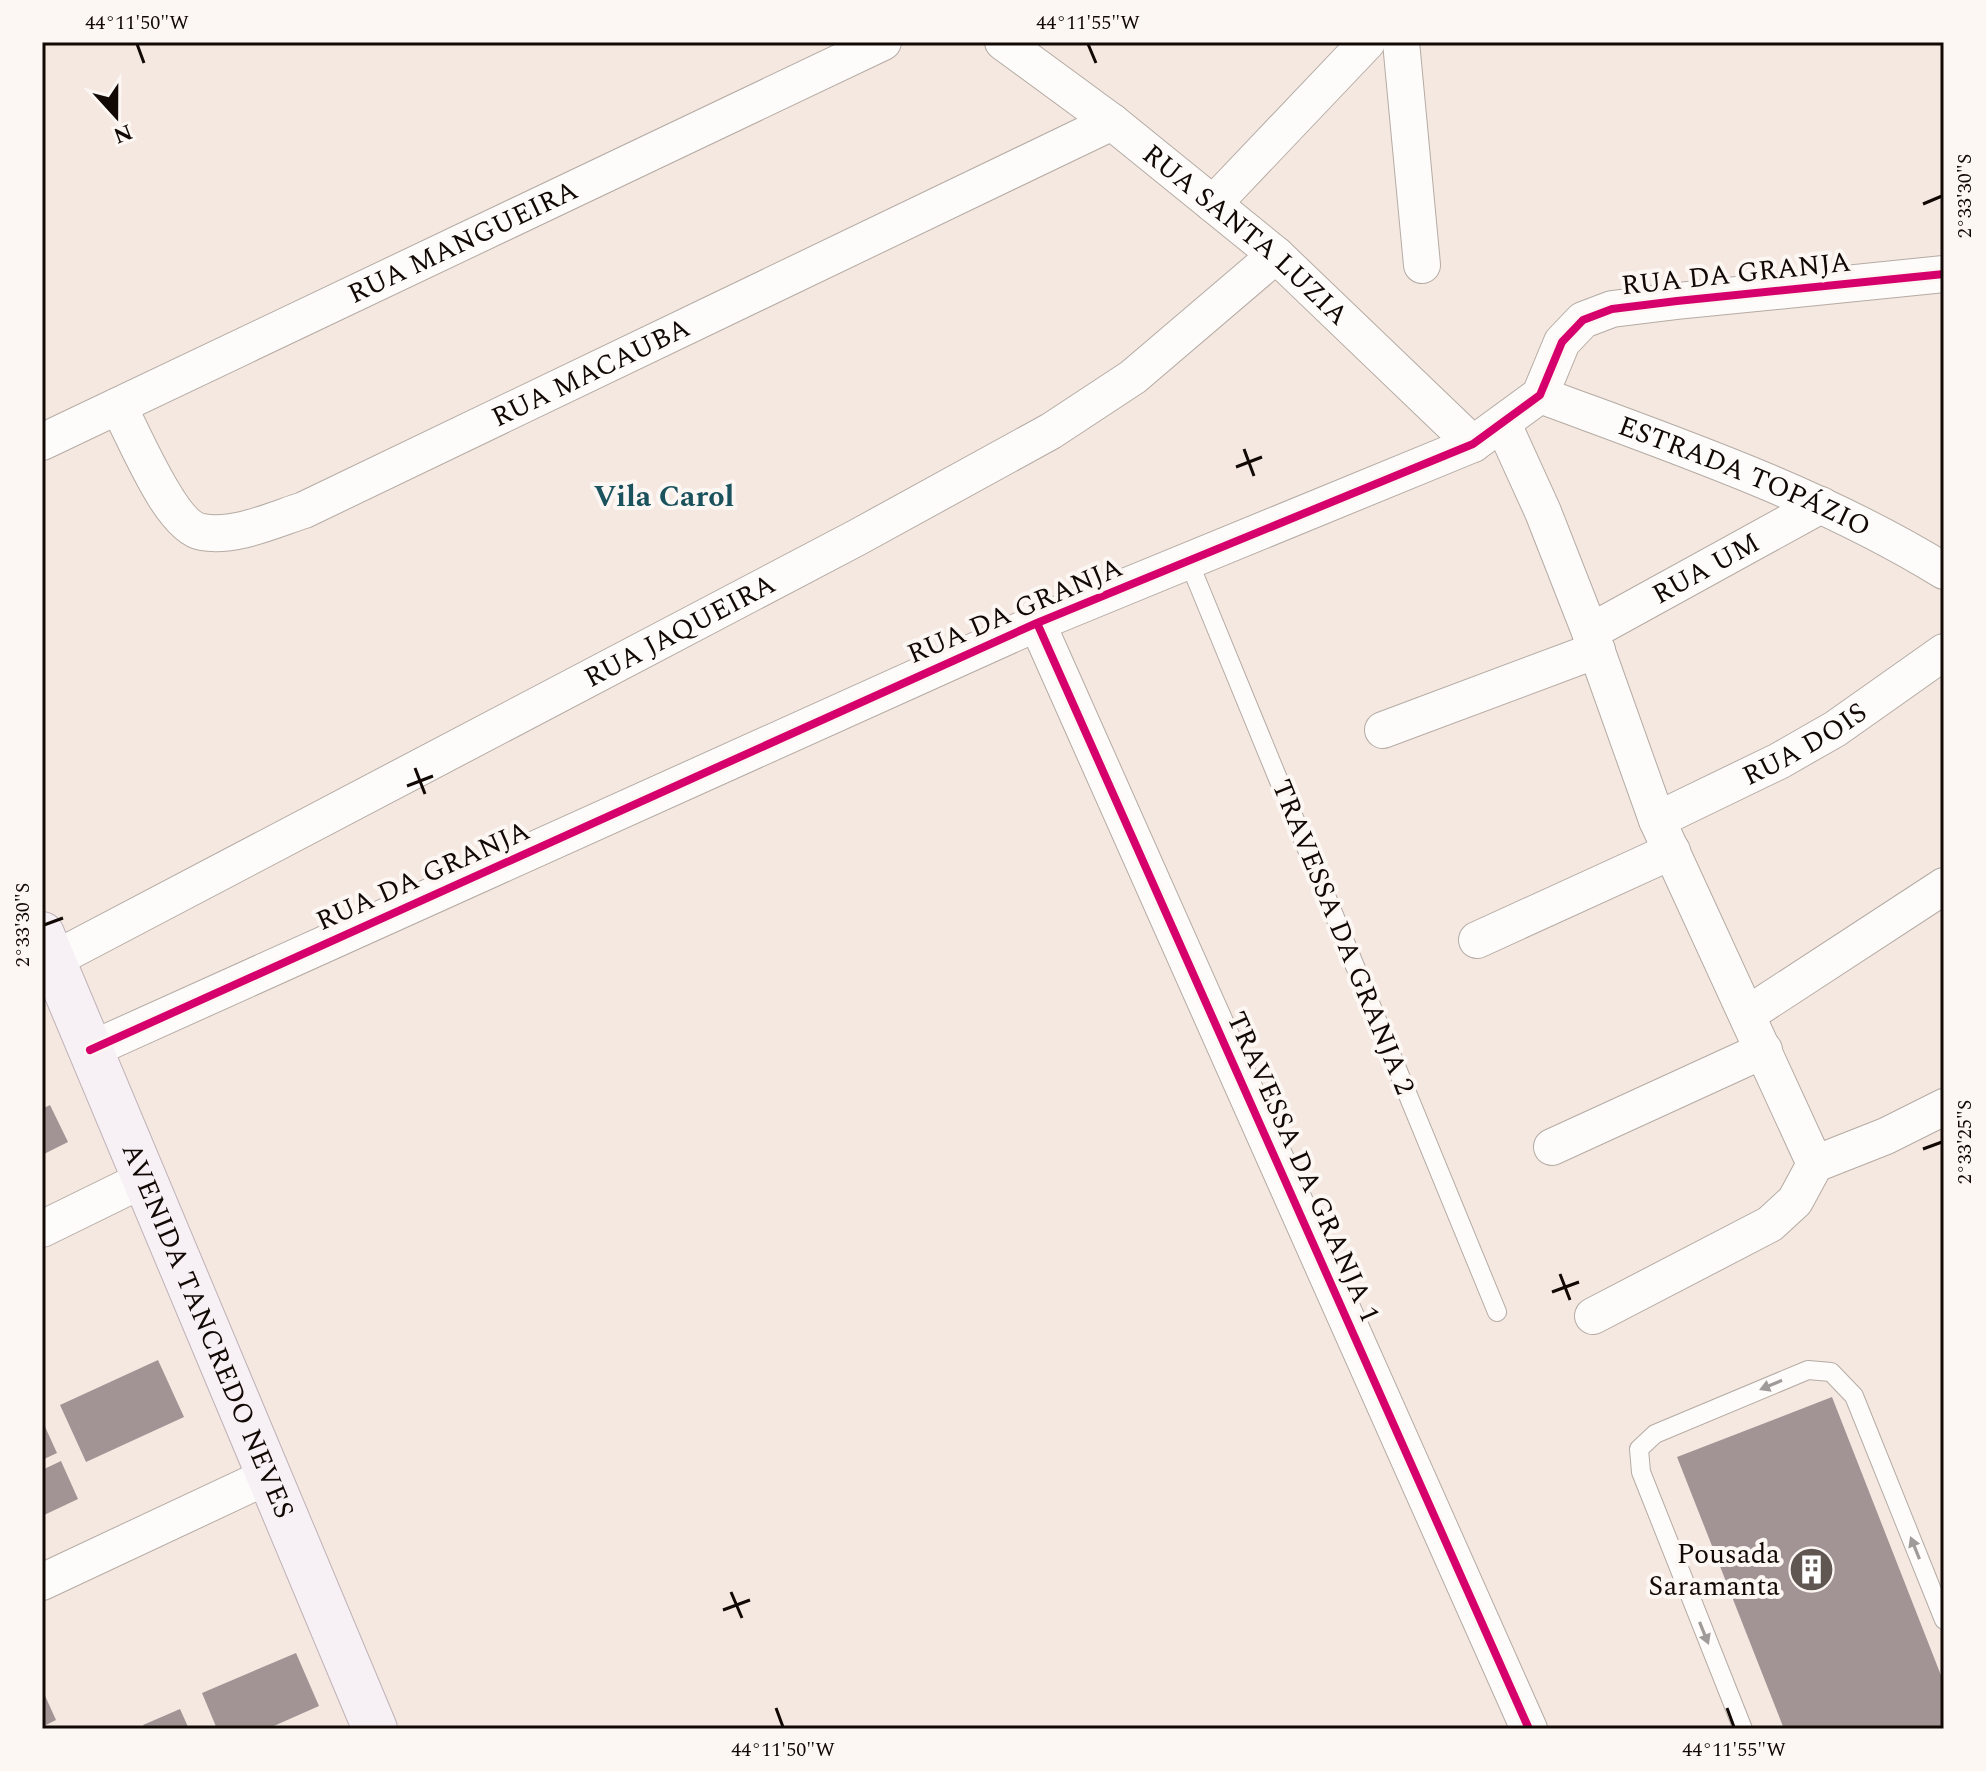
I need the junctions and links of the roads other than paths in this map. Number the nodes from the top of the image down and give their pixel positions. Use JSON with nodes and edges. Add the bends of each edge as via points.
{"nodes":[{"id":1,"x":883,"y":42,"type":"edge"},
{"id":2,"x":1003,"y":42,"type":"edge"},
{"id":3,"x":1367,"y":42,"type":"edge"},
{"id":4,"x":1401,"y":42,"type":"edge"},
{"id":5,"x":1112,"y":122,"type":"junction"},
{"id":6,"x":1213,"y":204,"type":"junction"},
{"id":7,"x":1276,"y":255,"type":"junction"},
{"id":8,"x":1422,"y":265,"type":"dead end"},
{"id":9,"x":1944,"y":274,"type":"edge"},
{"id":10,"x":1540,"y":395,"type":"junction"},
{"id":11,"x":118,"y":406,"type":"junction"},
{"id":12,"x":1503,"y":424,"type":"junction"},
{"id":13,"x":42,"y":442,"type":"edge"},
{"id":14,"x":1473,"y":444,"type":"junction"},
{"id":15,"x":1821,"y":505,"type":"junction"},
{"id":16,"x":1189,"y":562,"type":"junction"},
{"id":17,"x":1944,"y":571,"type":"edge"},
{"id":18,"x":1037,"y":623,"type":"junction"},
{"id":19,"x":1594,"y":641,"type":"junction"},
{"id":20,"x":1944,"y":652,"type":"edge"},
{"id":21,"x":1383,"y":730,"type":"dead end"},
{"id":22,"x":1665,"y":836,"type":"junction"},
{"id":23,"x":1944,"y":886,"type":"edge"},
{"id":24,"x":1477,"y":940,"type":"dead end"},
{"id":25,"x":48,"y":947,"type":"edge"},
{"id":26,"x":1748,"y":1014,"type":"junction"},
{"id":27,"x":90,"y":1050,"type":"junction"},
{"id":28,"x":1764,"y":1050,"type":"junction"},
{"id":29,"x":1944,"y":1107,"type":"edge"},
{"id":30,"x":1552,"y":1147,"type":"dead end"},
{"id":31,"x":1815,"y":1164,"type":"junction"},
{"id":32,"x":144,"y":1179,"type":"junction"},
{"id":33,"x":42,"y":1229,"type":"edge"},
{"id":34,"x":1497,"y":1312,"type":"dead end"},
{"id":35,"x":1593,"y":1316,"type":"dead end"},
{"id":36,"x":268,"y":1476,"type":"junction"},
{"id":37,"x":42,"y":1582,"type":"edge"},
{"id":38,"x":1944,"y":1620,"type":"edge"},
{"id":39,"x":375,"y":1729,"type":"edge"},
{"id":40,"x":1529,"y":1729,"type":"edge"},
{"id":41,"x":1743,"y":1729,"type":"edge"}],
"edges":[{"from":1,"to":11,"type":"street","name":"RUA MANGUEIRA"},
{"from":2,"to":5,"type":"street","name":"RUA SANTA LUZIA"},
{"from":3,"to":6,"type":"street"},
{"from":4,"to":8,"type":"street"},
{"from":5,"to":6,"type":"street","name":"RUA SANTA LUZIA"},
{"from":5,"to":11,"type":"street","name":"RUA MACAUBA","via":[[304,510],[237,531],[200,532],[177,516]]},
{"from":6,"to":7,"type":"street","name":"RUA SANTA LUZIA"},
{"from":7,"to":14,"type":"street","name":"RUA SANTA LUZIA"},
{"from":7,"to":25,"type":"street","name":"RUA JAQUEIRA","via":[[1133,377],[1051,431],[844,544]]},
{"from":9,"to":10,"type":"street","name":"RUA DA GRANJA","via":[[1612,309],[1583,320],[1562,342]]},
{"from":10,"to":12,"type":"street","name":"RUA DA GRANJA"},
{"from":10,"to":15,"type":"street","name":"ESTRADA TOPÁZIO"},
{"from":11,"to":13,"type":"street","name":"RUA MANGUEIRA"},
{"from":12,"to":14,"type":"street","name":"RUA DA GRANJA"},
{"from":12,"to":19,"type":"street"},
{"from":14,"to":16,"type":"street","name":"RUA DA GRANJA"},
{"from":15,"to":17,"type":"street","name":"ESTRADA TOPÁZIO"},
{"from":15,"to":19,"type":"street","name":"RUA UM"},
{"from":16,"to":18,"type":"street","name":"RUA DA GRANJA"},
{"from":16,"to":34,"type":"lane","name":"TRAVESSA DA GRANJA 2"},
{"from":18,"to":27,"type":"street","name":"RUA DA GRANJA"},
{"from":18,"to":40,"type":"street","name":"TRAVESSA DA GRANJA 1"},
{"from":19,"to":21,"type":"street","name":"RUA UM"},
{"from":19,"to":22,"type":"street"},
{"from":20,"to":22,"type":"street","name":"RUA DOIS","via":[[1835,729]]},
{"from":22,"to":24,"type":"street","name":"RUA DOIS"},
{"from":22,"to":26,"type":"street"},
{"from":23,"to":26,"type":"street"},
{"from":25,"to":27,"type":"main road","name":"AVENIDA TANCREDO NEVES"},
{"from":26,"to":28,"type":"street"},
{"from":27,"to":32,"type":"main road","name":"AVENIDA TANCREDO NEVES"},
{"from":28,"to":30,"type":"street"},
{"from":28,"to":31,"type":"street"},
{"from":29,"to":31,"type":"street"},
{"from":31,"to":35,"type":"street","via":[[1795,1201],[1770,1224]]},
{"from":32,"to":33,"type":"street"},
{"from":32,"to":36,"type":"main road","name":"AVENIDA TANCREDO NEVES"},
{"from":36,"to":37,"type":"street"},
{"from":36,"to":39,"type":"main road","name":"AVENIDA TANCREDO NEVES"},
{"from":38,"to":41,"type":"lane","one_way":true,"via":[[1854,1396],[1831,1372],[1808,1370],[1655,1434],[1639,1449],[1641,1472]]}]}
